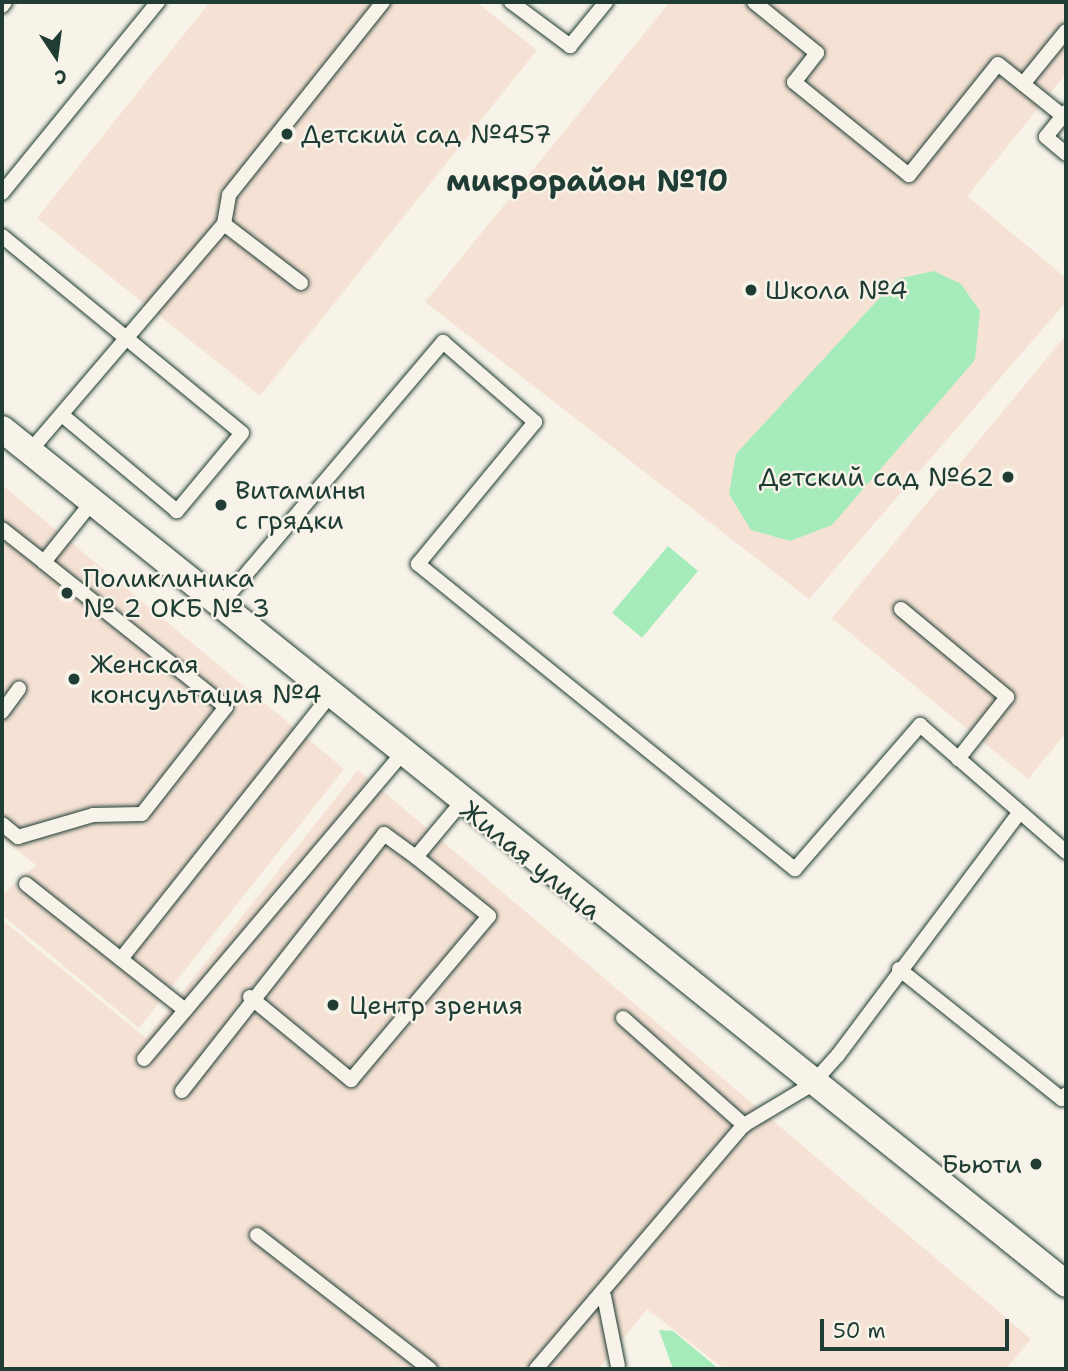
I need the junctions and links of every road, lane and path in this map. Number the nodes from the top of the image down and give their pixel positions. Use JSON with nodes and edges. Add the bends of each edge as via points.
{"nodes":[{"id":1,"x":5,"y":2,"type":"edge"},
{"id":2,"x":159,"y":2,"type":"edge"},
{"id":3,"x":383,"y":2,"type":"edge"},
{"id":4,"x":511,"y":2,"type":"edge"},
{"id":5,"x":606,"y":2,"type":"edge"},
{"id":6,"x":754,"y":2,"type":"edge"},
{"id":7,"x":2,"y":6,"type":"edge"},
{"id":8,"x":1066,"y":31,"type":"edge"},
{"id":9,"x":1023,"y":84,"type":"junction"},
{"id":10,"x":1065,"y":114,"type":"edge"},
{"id":11,"x":1066,"y":154,"type":"edge"},
{"id":12,"x":2,"y":193,"type":"edge"},
{"id":13,"x":224,"y":224,"type":"junction"},
{"id":14,"x":2,"y":236,"type":"edge"},
{"id":15,"x":301,"y":283,"type":"dead end"},
{"id":16,"x":128,"y":339,"type":"junction"},
{"id":17,"x":62,"y":415,"type":"junction"},
{"id":18,"x":2,"y":429,"type":"edge"},
{"id":19,"x":30,"y":451,"type":"junction"},
{"id":20,"x":92,"y":502,"type":"junction"},
{"id":21,"x":2,"y":529,"type":"edge"},
{"id":22,"x":44,"y":562,"type":"junction"},
{"id":23,"x":220,"y":605,"type":"junction"},
{"id":24,"x":901,"y":609,"type":"dead end"},
{"id":25,"x":19,"y":689,"type":"dead end"},
{"id":26,"x":329,"y":697,"type":"junction"},
{"id":27,"x":2,"y":712,"type":"edge"},
{"id":28,"x":401,"y":755,"type":"junction"},
{"id":29,"x":958,"y":759,"type":"junction"},
{"id":30,"x":461,"y":803,"type":"junction"},
{"id":31,"x":1018,"y":814,"type":"junction"},
{"id":32,"x":2,"y":824,"type":"edge"},
{"id":33,"x":1066,"y":852,"type":"edge"},
{"id":34,"x":416,"y":857,"type":"junction"},
{"id":35,"x":26,"y":884,"type":"dead end"},
{"id":36,"x":121,"y":959,"type":"junction"},
{"id":37,"x":899,"y":969,"type":"junction"},
{"id":38,"x":250,"y":996,"type":"junction"},
{"id":39,"x":185,"y":1010,"type":"junction"},
{"id":40,"x":623,"y":1018,"type":"dead end"},
{"id":41,"x":144,"y":1059,"type":"dead end"},
{"id":42,"x":811,"y":1085,"type":"junction"},
{"id":43,"x":182,"y":1090,"type":"dead end"},
{"id":44,"x":1066,"y":1094,"type":"edge"},
{"id":45,"x":744,"y":1125,"type":"junction"},
{"id":46,"x":257,"y":1236,"type":"dead end"},
{"id":47,"x":1066,"y":1282,"type":"edge"},
{"id":48,"x":604,"y":1296,"type":"junction"},
{"id":49,"x":619,"y":1368,"type":"edge"},
{"id":50,"x":430,"y":1369,"type":"edge"},
{"id":51,"x":537,"y":1369,"type":"edge"}],
"edges":[{"from":1,"to":7,"type":"lane"},
{"from":2,"to":12,"type":"lane"},
{"from":3,"to":13,"type":"lane","via":[[229,195]]},
{"from":4,"to":5,"type":"lane","via":[[570,46]]},
{"from":6,"to":9,"type":"lane","via":[[817,53],[794,82],[909,175],[998,64]]},
{"from":8,"to":9,"type":"lane"},
{"from":9,"to":10,"type":"lane"},
{"from":10,"to":11,"type":"lane","via":[[1046,137]]},
{"from":13,"to":15,"type":"lane"},
{"from":13,"to":16,"type":"lane"},
{"from":14,"to":16,"type":"lane"},
{"from":16,"to":17,"type":"lane"},
{"from":16,"to":17,"type":"lane","via":[[242,433],[177,511]]},
{"from":17,"to":19,"type":"lane"},
{"from":18,"to":19,"type":"street","name":"Жилая улица"},
{"from":19,"to":20,"type":"street","name":"Жилая улица"},
{"from":20,"to":22,"type":"lane"},
{"from":20,"to":23,"type":"street","name":"Жилая улица"},
{"from":21,"to":22,"type":"lane"},
{"from":22,"to":32,"type":"lane","via":[[226,707],[142,814],[93,815],[18,837]]},
{"from":23,"to":26,"type":"street","name":"Жилая улица"},
{"from":23,"to":29,"type":"lane","via":[[443,342],[535,422],[418,564],[795,869],[920,725]]},
{"from":24,"to":29,"type":"lane","via":[[1007,697]]},
{"from":25,"to":27,"type":"lane"},
{"from":26,"to":28,"type":"street","name":"Жилая улица"},
{"from":26,"to":36,"type":"lane"},
{"from":28,"to":30,"type":"street","name":"Жилая улица"},
{"from":28,"to":39,"type":"lane"},
{"from":29,"to":31,"type":"lane"},
{"from":30,"to":34,"type":"lane"},
{"from":30,"to":42,"type":"street","name":"Жилая улица"},
{"from":31,"to":33,"type":"lane"},
{"from":31,"to":37,"type":"lane"},
{"from":34,"to":38,"type":"lane","via":[[384,834]]},
{"from":34,"to":38,"type":"lane","via":[[489,916],[351,1080]]},
{"from":35,"to":36,"type":"lane"},
{"from":36,"to":39,"type":"lane"},
{"from":37,"to":42,"type":"lane"},
{"from":37,"to":44,"type":"lane","via":[[1062,1099]]},
{"from":38,"to":43,"type":"lane"},
{"from":39,"to":41,"type":"lane"},
{"from":40,"to":45,"type":"lane"},
{"from":42,"to":45,"type":"lane"},
{"from":42,"to":47,"type":"street","name":"Жилая улица"},
{"from":45,"to":48,"type":"lane"},
{"from":46,"to":50,"type":"lane"},
{"from":48,"to":49,"type":"lane"},
{"from":48,"to":51,"type":"lane"}]}
